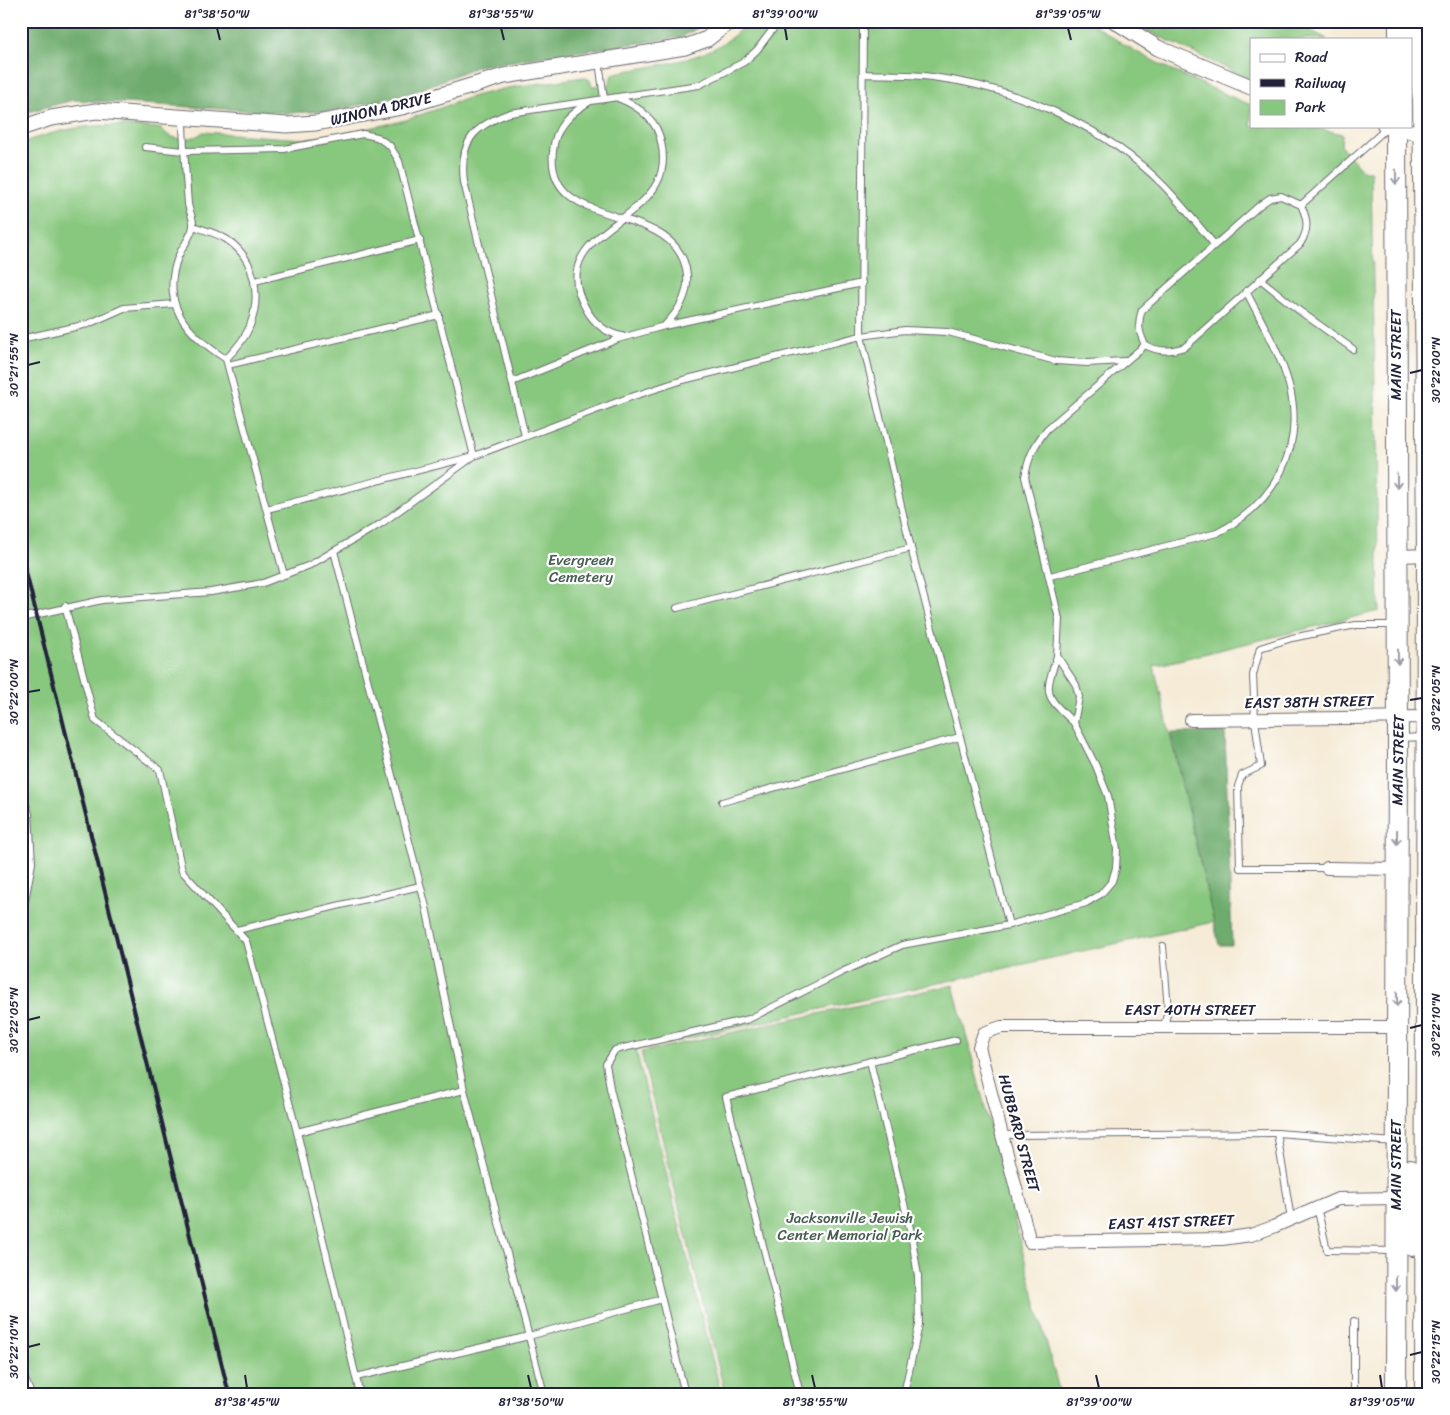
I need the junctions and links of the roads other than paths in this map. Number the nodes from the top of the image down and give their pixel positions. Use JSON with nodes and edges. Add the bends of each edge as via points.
{"nodes":[{"id":1,"x":730,"y":21,"type":"edge"},
{"id":2,"x":779,"y":21,"type":"edge"},
{"id":3,"x":864,"y":21,"type":"edge"},
{"id":4,"x":1115,"y":21,"type":"edge"},
{"id":5,"x":1399,"y":21,"type":"edge"},
{"id":6,"x":1411,"y":21,"type":"edge"},
{"id":7,"x":1399,"y":38,"type":"edge"},
{"id":8,"x":599,"y":61,"type":"junction"},
{"id":9,"x":864,"y":74,"type":"junction"},
{"id":10,"x":1250,"y":87,"type":"edge"},
{"id":11,"x":617,"y":97,"type":"junction"},
{"id":12,"x":604,"y":99,"type":"junction"},
{"id":13,"x":591,"y":100,"type":"junction"},
{"id":14,"x":184,"y":116,"type":"junction"},
{"id":15,"x":21,"y":128,"type":"edge"},
{"id":16,"x":1390,"y":128,"type":"edge"},
{"id":17,"x":1391,"y":128,"type":"edge"},
{"id":18,"x":1396,"y":128,"type":"edge"},
{"id":19,"x":1423,"y":134,"type":"junction"},
{"id":20,"x":145,"y":148,"type":"dead end"},
{"id":21,"x":184,"y":152,"type":"junction"},
{"id":22,"x":1301,"y":204,"type":"junction"},
{"id":23,"x":621,"y":218,"type":"junction"},
{"id":24,"x":193,"y":226,"type":"junction"},
{"id":25,"x":420,"y":240,"type":"junction"},
{"id":26,"x":1214,"y":244,"type":"junction"},
{"id":27,"x":1260,"y":279,"type":"junction"},
{"id":28,"x":255,"y":281,"type":"junction"},
{"id":29,"x":862,"y":283,"type":"junction"},
{"id":30,"x":1246,"y":291,"type":"junction"},
{"id":31,"x":1427,"y":293,"type":"edge"},
{"id":32,"x":174,"y":304,"type":"junction"},
{"id":33,"x":439,"y":315,"type":"junction"},
{"id":34,"x":664,"y":326,"type":"junction"},
{"id":35,"x":861,"y":336,"type":"junction"},
{"id":36,"x":625,"y":337,"type":"junction"},
{"id":37,"x":21,"y":339,"type":"edge"},
{"id":38,"x":1145,"y":345,"type":"junction"},
{"id":39,"x":1353,"y":349,"type":"dead end"},
{"id":40,"x":1125,"y":361,"type":"junction"},
{"id":41,"x":227,"y":362,"type":"junction"},
{"id":42,"x":512,"y":382,"type":"junction"},
{"id":43,"x":1427,"y":407,"type":"edge"},
{"id":44,"x":525,"y":436,"type":"junction"},
{"id":45,"x":474,"y":456,"type":"junction"},
{"id":46,"x":267,"y":509,"type":"junction"},
{"id":47,"x":911,"y":548,"type":"junction"},
{"id":48,"x":334,"y":551,"type":"junction"},
{"id":49,"x":1428,"y":555,"type":"edge"},
{"id":50,"x":1397,"y":556,"type":"junction"},
{"id":51,"x":284,"y":575,"type":"junction"},
{"id":52,"x":1050,"y":576,"type":"junction"},
{"id":53,"x":65,"y":606,"type":"junction"},
{"id":54,"x":677,"y":608,"type":"dead end"},
{"id":55,"x":21,"y":618,"type":"edge"},
{"id":56,"x":1398,"y":625,"type":"junction"},
{"id":57,"x":1428,"y":627,"type":"edge"},
{"id":58,"x":1057,"y":656,"type":"junction"},
{"id":59,"x":1428,"y":673,"type":"edge"},
{"id":60,"x":1398,"y":717,"type":"junction"},
{"id":61,"x":1191,"y":720,"type":"dead end"},
{"id":62,"x":1255,"y":720,"type":"junction"},
{"id":63,"x":1074,"y":723,"type":"junction"},
{"id":64,"x":1427,"y":730,"type":"edge"},
{"id":65,"x":960,"y":736,"type":"junction"},
{"id":66,"x":1398,"y":738,"type":"junction"},
{"id":67,"x":21,"y":789,"type":"edge"},
{"id":68,"x":1428,"y":796,"type":"edge"},
{"id":69,"x":722,"y":802,"type":"dead end"},
{"id":70,"x":1427,"y":867,"type":"edge"},
{"id":71,"x":1327,"y":868,"type":"joint"},
{"id":72,"x":1396,"y":869,"type":"junction"},
{"id":73,"x":420,"y":886,"type":"junction"},
{"id":74,"x":21,"y":911,"type":"edge"},
{"id":75,"x":1009,"y":925,"type":"junction"},
{"id":76,"x":237,"y":930,"type":"junction"},
{"id":77,"x":1162,"y":946,"type":"dead end"},
{"id":78,"x":1427,"y":960,"type":"edge"},
{"id":79,"x":1427,"y":987,"type":"edge"},
{"id":80,"x":1164,"y":1027,"type":"junction"},
{"id":81,"x":1397,"y":1027,"type":"junction"},
{"id":82,"x":984,"y":1033,"type":"joint"},
{"id":83,"x":956,"y":1040,"type":"dead end"},
{"id":84,"x":870,"y":1061,"type":"junction"},
{"id":85,"x":1397,"y":1067,"type":"junction"},
{"id":86,"x":464,"y":1090,"type":"junction"},
{"id":87,"x":297,"y":1132,"type":"junction"},
{"id":88,"x":1277,"y":1134,"type":"junction"},
{"id":89,"x":1002,"y":1135,"type":"junction"},
{"id":90,"x":1396,"y":1142,"type":"junction"},
{"id":91,"x":1427,"y":1175,"type":"edge"},
{"id":92,"x":1396,"y":1198,"type":"junction"},
{"id":93,"x":1316,"y":1206,"type":"junction"},
{"id":94,"x":1291,"y":1218,"type":"junction"},
{"id":95,"x":1030,"y":1242,"type":"joint"},
{"id":96,"x":1396,"y":1251,"type":"junction"},
{"id":97,"x":1427,"y":1265,"type":"edge"},
{"id":98,"x":662,"y":1299,"type":"junction"},
{"id":99,"x":1354,"y":1321,"type":"dead end"},
{"id":100,"x":529,"y":1336,"type":"junction"},
{"id":101,"x":21,"y":1370,"type":"edge"},
{"id":102,"x":356,"y":1377,"type":"junction"},
{"id":103,"x":31,"y":1394,"type":"edge"},
{"id":104,"x":360,"y":1394,"type":"edge"},
{"id":105,"x":544,"y":1394,"type":"edge"},
{"id":106,"x":686,"y":1394,"type":"edge"},
{"id":107,"x":800,"y":1394,"type":"edge"},
{"id":108,"x":904,"y":1394,"type":"edge"},
{"id":109,"x":1354,"y":1394,"type":"edge"},
{"id":110,"x":1396,"y":1394,"type":"edge"},
{"id":111,"x":1425,"y":1394,"type":"edge"}],
"edges":[{"from":1,"to":8,"type":"street","name":"WINONA DRIVE","via":[[707,39],[685,47]]},
{"from":2,"to":11,"type":"lane","via":[[744,62],[698,85]]},
{"from":3,"to":9,"type":"lane"},
{"from":4,"to":10,"type":"street","via":[[1158,48]]},
{"from":5,"to":7,"type":"main road"},
{"from":6,"to":19,"type":"main road","name":"MAIN STREET","via":[[1423,99]]},
{"from":8,"to":12,"type":"lane"},
{"from":8,"to":14,"type":"street","name":"WINONA DRIVE","via":[[504,76],[402,107],[326,122],[287,125]]},
{"from":9,"to":26,"type":"lane","via":[[931,77],[977,85],[1024,100],[1078,123],[1125,154],[1164,186]]},
{"from":9,"to":29,"type":"lane"},
{"from":11,"to":12,"type":"lane"},
{"from":11,"to":23,"type":"lane","via":[[646,115],[661,139],[663,154],[658,182],[651,193]]},
{"from":12,"to":13,"type":"lane"},
{"from":13,"to":23,"type":"lane","via":[[558,128],[552,156],[555,171],[565,191],[575,201]]},
{"from":13,"to":42,"type":"lane","via":[[510,113],[489,121],[473,134],[464,150],[464,182]]},
{"from":14,"to":15,"type":"street","name":"WINONA DRIVE","via":[[96,111],[50,118]]},
{"from":14,"to":21,"type":"lane"},
{"from":16,"to":22,"type":"lane"},
{"from":17,"to":50,"type":"main road","name":"MAIN STREET","one_way":true},
{"from":18,"to":19,"type":"street"},
{"from":19,"to":31,"type":"main road","name":"MAIN STREET"},
{"from":20,"to":21,"type":"lane"},
{"from":21,"to":24,"type":"lane","via":[[188,207]]},
{"from":21,"to":25,"type":"lane","via":[[284,149],[363,134],[377,137],[390,146],[400,161]]},
{"from":22,"to":26,"type":"lane","via":[[1281,196],[1270,198]]},
{"from":22,"to":27,"type":"lane","via":[[1308,225],[1306,235]]},
{"from":23,"to":34,"type":"lane","via":[[661,234],[679,248],[684,260],[688,281],[686,293],[676,314]]},
{"from":23,"to":36,"type":"lane","via":[[587,248],[580,261],[577,281],[589,315],[608,332]]},
{"from":24,"to":28,"type":"lane","via":[[225,239],[238,249]]},
{"from":24,"to":32,"type":"lane","via":[[174,267]]},
{"from":25,"to":28,"type":"lane"},
{"from":25,"to":33,"type":"lane"},
{"from":26,"to":38,"type":"lane","via":[[1142,310],[1138,321]]},
{"from":27,"to":30,"type":"lane"},
{"from":27,"to":39,"type":"lane"},
{"from":28,"to":41,"type":"lane","via":[[256,309],[249,330]]},
{"from":29,"to":34,"type":"lane"},
{"from":29,"to":35,"type":"lane"},
{"from":30,"to":38,"type":"lane","via":[[1184,347],[1157,351]]},
{"from":30,"to":52,"type":"lane","via":[[1274,345],[1289,383],[1293,404],[1291,444],[1284,467],[1272,488],[1254,509],[1217,532]]},
{"from":31,"to":43,"type":"main road","name":"MAIN STREET"},
{"from":32,"to":37,"type":"lane","via":[[124,308],[88,324]]},
{"from":32,"to":41,"type":"lane","via":[[188,328]]},
{"from":33,"to":41,"type":"lane"},
{"from":33,"to":45,"type":"lane"},
{"from":34,"to":36,"type":"lane"},
{"from":35,"to":40,"type":"lane","via":[[905,330],[940,332],[1056,361]]},
{"from":35,"to":44,"type":"lane","via":[[683,380]]},
{"from":35,"to":47,"type":"lane"},
{"from":36,"to":42,"type":"lane"},
{"from":38,"to":40,"type":"lane"},
{"from":40,"to":52,"type":"lane","via":[[1047,429],[1034,445],[1028,462],[1028,494]]},
{"from":41,"to":46,"type":"lane"},
{"from":42,"to":44,"type":"lane"},
{"from":43,"to":49,"type":"main road","name":"MAIN STREET"},
{"from":44,"to":45,"type":"lane"},
{"from":45,"to":46,"type":"lane"},
{"from":45,"to":48,"type":"lane","via":[[382,523]]},
{"from":46,"to":51,"type":"lane"},
{"from":47,"to":54,"type":"lane"},
{"from":47,"to":65,"type":"lane"},
{"from":48,"to":51,"type":"lane"},
{"from":48,"to":73,"type":"lane"},
{"from":49,"to":50,"type":"street"},
{"from":49,"to":57,"type":"main road","name":"MAIN STREET"},
{"from":50,"to":56,"type":"main road","name":"MAIN STREET"},
{"from":51,"to":53,"type":"lane","via":[[240,588]]},
{"from":52,"to":58,"type":"lane","via":[[1059,619]]},
{"from":53,"to":55,"type":"lane"},
{"from":53,"to":76,"type":"lane","via":[[95,720],[160,770],[182,872]]},
{"from":56,"to":60,"type":"main road","name":"MAIN STREET","one_way":true},
{"from":56,"to":62,"type":"lane","via":[[1356,625],[1260,648],[1253,675]]},
{"from":57,"to":59,"type":"main road","name":"MAIN STREET"},
{"from":58,"to":63,"type":"lane","via":[[1076,685],[1079,697]]},
{"from":58,"to":63,"type":"lane","via":[[1047,686],[1049,700]]},
{"from":59,"to":64,"type":"main road","name":"MAIN STREET"},
{"from":60,"to":62,"type":"street","name":"EAST 38TH STREET"},
{"from":60,"to":64,"type":"street","name":"EAST 38TH STREET"},
{"from":60,"to":66,"type":"main road","name":"MAIN STREET"},
{"from":61,"to":62,"type":"street","name":"EAST 38TH STREET"},
{"from":62,"to":71,"type":"lane","via":[[1261,766],[1242,775],[1238,786],[1240,868]]},
{"from":63,"to":75,"type":"lane","via":[[1108,796],[1117,849],[1112,881],[1101,894],[1086,903]]},
{"from":64,"to":66,"type":"lane"},
{"from":64,"to":68,"type":"main road","name":"MAIN STREET"},
{"from":65,"to":69,"type":"lane"},
{"from":65,"to":75,"type":"lane"},
{"from":66,"to":72,"type":"main road","name":"MAIN STREET","one_way":true},
{"from":67,"to":74,"type":"lane","via":[[29,814],[32,864]]},
{"from":68,"to":70,"type":"main road","name":"MAIN STREET"},
{"from":70,"to":78,"type":"main road","name":"MAIN STREET"},
{"from":71,"to":72,"type":"street"},
{"from":72,"to":81,"type":"main road","name":"MAIN STREET","one_way":true},
{"from":73,"to":76,"type":"lane"},
{"from":73,"to":86,"type":"lane"},
{"from":75,"to":98,"type":"lane","via":[[902,945],[749,1019],[615,1050],[606,1064],[610,1088]]},
{"from":76,"to":87,"type":"lane","via":[[246,941]]},
{"from":77,"to":80,"type":"lane","via":[[1168,1010]]},
{"from":78,"to":79,"type":"main road","name":"MAIN STREET"},
{"from":79,"to":91,"type":"main road","name":"MAIN STREET"},
{"from":80,"to":81,"type":"street","name":"EAST 40TH STREET"},
{"from":80,"to":82,"type":"street","name":"EAST 40TH STREET","via":[[1001,1027]]},
{"from":81,"to":85,"type":"main road","name":"MAIN STREET"},
{"from":82,"to":89,"type":"street","name":"HUBBARD STREET","via":[[979,1048]]},
{"from":83,"to":84,"type":"lane"},
{"from":84,"to":107,"type":"lane","via":[[726,1097]]},
{"from":84,"to":108,"type":"lane","via":[[911,1232],[918,1276],[919,1325]]},
{"from":85,"to":90,"type":"main road","name":"MAIN STREET"},
{"from":85,"to":97,"type":"main road","via":[[1410,1144],[1412,1246],[1416,1256]]},
{"from":86,"to":87,"type":"lane"},
{"from":86,"to":100,"type":"lane"},
{"from":87,"to":102,"type":"lane"},
{"from":88,"to":89,"type":"lane"},
{"from":88,"to":90,"type":"lane"},
{"from":88,"to":94,"type":"lane"},
{"from":89,"to":95,"type":"street","name":"HUBBARD STREET"},
{"from":90,"to":92,"type":"main road","name":"MAIN STREET"},
{"from":91,"to":97,"type":"main road","name":"MAIN STREET"},
{"from":92,"to":93,"type":"street","name":"EAST 41ST STREET","via":[[1338,1198]]},
{"from":92,"to":96,"type":"main road","name":"MAIN STREET"},
{"from":93,"to":94,"type":"street","name":"EAST 41ST STREET"},
{"from":93,"to":96,"type":"lane","via":[[1327,1250]]},
{"from":94,"to":95,"type":"street","name":"EAST 41ST STREET","via":[[1251,1234],[1222,1239]]},
{"from":96,"to":110,"type":"main road","name":"MAIN STREET","one_way":true},
{"from":97,"to":111,"type":"main road","name":"MAIN STREET"},
{"from":98,"to":100,"type":"lane"},
{"from":98,"to":106,"type":"lane"},
{"from":99,"to":109,"type":"lane"},
{"from":100,"to":102,"type":"lane"},
{"from":100,"to":105,"type":"lane"},
{"from":101,"to":103,"type":"lane"},
{"from":102,"to":104,"type":"lane"}]}
